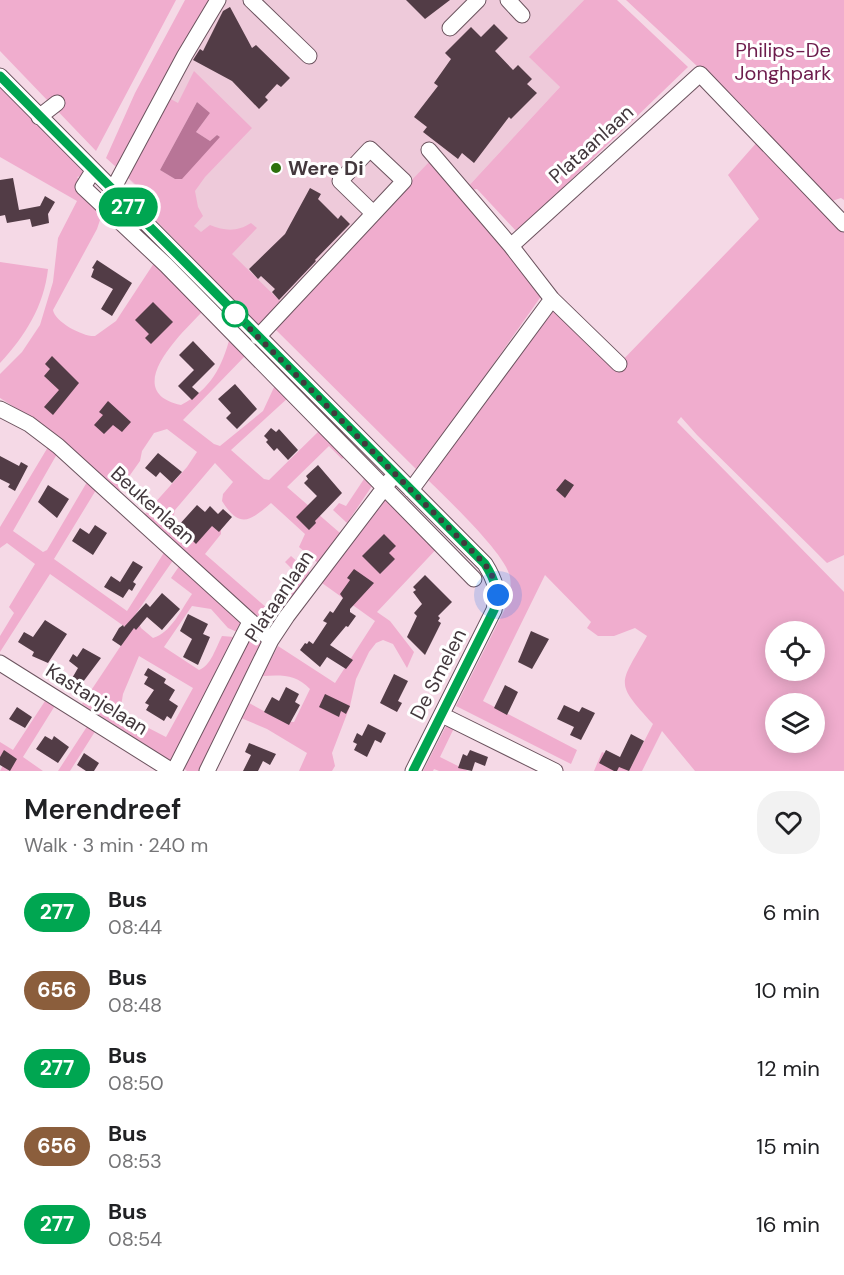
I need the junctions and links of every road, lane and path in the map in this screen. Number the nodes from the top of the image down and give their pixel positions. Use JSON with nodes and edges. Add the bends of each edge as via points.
{"nodes":[{"id":1,"x":218,"y":0,"type":"edge"},
{"id":2,"x":251,"y":0,"type":"edge"},
{"id":3,"x":478,"y":0,"type":"edge"},
{"id":4,"x":508,"y":0,"type":"edge"},
{"id":5,"x":522,"y":15,"type":"dead end"},
{"id":6,"x":450,"y":28,"type":"dead end"},
{"id":7,"x":309,"y":56,"type":"dead end"},
{"id":8,"x":0,"y":76,"type":"edge"},
{"id":9,"x":57,"y":103,"type":"dead end"},
{"id":10,"x":39,"y":117,"type":"junction"},
{"id":11,"x":429,"y":150,"type":"dead end"},
{"id":12,"x":93,"y":171,"type":"junction"},
{"id":13,"x":112,"y":191,"type":"junction"},
{"id":14,"x":373,"y":213,"type":"dead end"},
{"id":15,"x":844,"y":224,"type":"edge"},
{"id":16,"x":511,"y":246,"type":"junction"},
{"id":17,"x":552,"y":299,"type":"junction"},
{"id":18,"x":258,"y":337,"type":"junction"},
{"id":19,"x":619,"y":364,"type":"dead end"},
{"id":20,"x":0,"y":409,"type":"edge"},
{"id":21,"x":395,"y":475,"type":"junction"},
{"id":22,"x":385,"y":487,"type":"junction"},
{"id":23,"x":411,"y":490,"type":"junction"},
{"id":24,"x":474,"y":579,"type":"dead end"},
{"id":25,"x":250,"y":622,"type":"junction"},
{"id":26,"x":271,"y":640,"type":"junction"},
{"id":27,"x":0,"y":663,"type":"edge"},
{"id":28,"x":442,"y":714,"type":"junction"},
{"id":29,"x":173,"y":771,"type":"edge"},
{"id":30,"x":207,"y":771,"type":"edge"},
{"id":31,"x":413,"y":771,"type":"edge"},
{"id":32,"x":555,"y":771,"type":"edge"}],
"edges":[{"from":1,"to":13,"type":"street"},
{"from":2,"to":7,"type":"street"},
{"from":3,"to":6,"type":"street"},
{"from":4,"to":5,"type":"street"},
{"from":8,"to":10,"type":"street"},
{"from":9,"to":10,"type":"street"},
{"from":10,"to":12,"type":"street"},
{"from":11,"to":16,"type":"street"},
{"from":12,"to":13,"type":"street"},
{"from":12,"to":22,"type":"street","via":[[83,187],[174,273]]},
{"from":13,"to":18,"type":"street"},
{"from":14,"to":18,"type":"street"},
{"from":15,"to":16,"type":"street","name":"Plataanlaan","via":[[700,74]]},
{"from":16,"to":17,"type":"street"},
{"from":17,"to":19,"type":"street"},
{"from":17,"to":23,"type":"street"},
{"from":18,"to":21,"type":"street"},
{"from":20,"to":25,"type":"street","name":"Beukenlaan","via":[[58,446]]},
{"from":21,"to":22,"type":"street","name":"Plataanlaan"},
{"from":21,"to":23,"type":"street"},
{"from":22,"to":24,"type":"street"},
{"from":22,"to":26,"type":"street","name":"Plataanlaan"},
{"from":23,"to":28,"type":"street","name":"De Smelen","via":[[485,564],[498,595]]},
{"from":25,"to":26,"type":"street","name":"Beukenlaan"},
{"from":25,"to":29,"type":"street","name":"Plataanlaan"},
{"from":26,"to":30,"type":"street","name":"Plataanlaan"},
{"from":27,"to":29,"type":"street","name":"Kastanjelaan"},
{"from":28,"to":31,"type":"street","name":"De Smelen"},
{"from":28,"to":32,"type":"street"}]}
